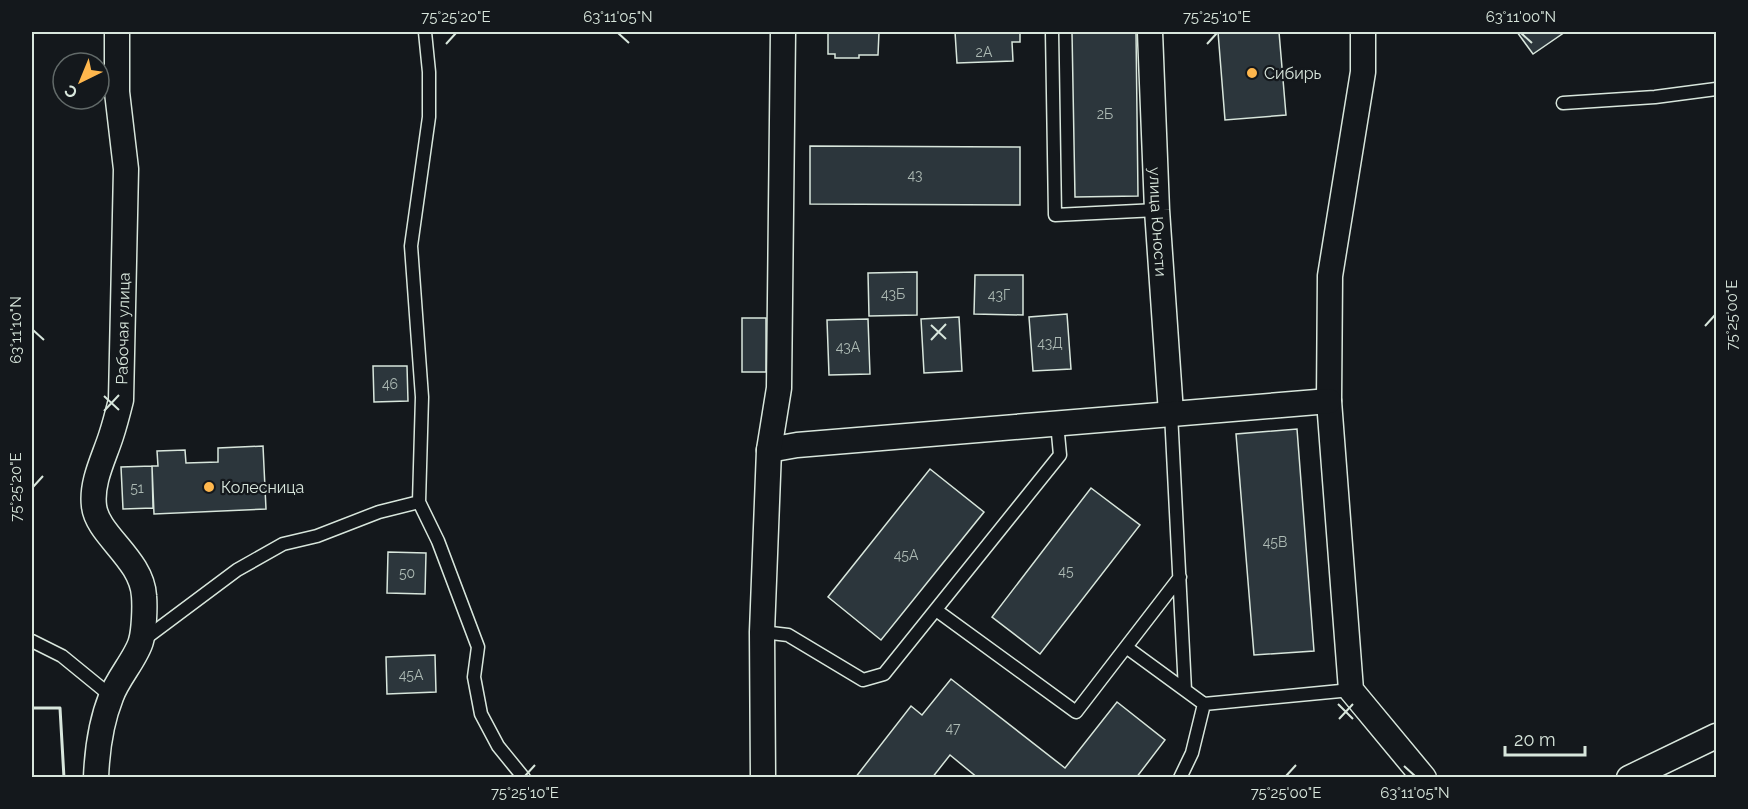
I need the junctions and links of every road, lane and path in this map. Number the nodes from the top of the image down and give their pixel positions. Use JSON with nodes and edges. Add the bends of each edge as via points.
{"nodes":[{"id":1,"x":117,"y":32,"type":"edge"},
{"id":2,"x":425,"y":32,"type":"edge"},
{"id":3,"x":783,"y":32,"type":"edge"},
{"id":4,"x":1052,"y":32,"type":"edge"},
{"id":5,"x":1150,"y":32,"type":"edge"},
{"id":6,"x":1363,"y":32,"type":"edge"},
{"id":7,"x":1716,"y":89,"type":"edge"},
{"id":8,"x":1563,"y":103,"type":"dead end"},
{"id":9,"x":1157,"y":210,"type":"junction"},
{"id":10,"x":1329,"y":401,"type":"junction"},
{"id":11,"x":1171,"y":413,"type":"junction"},
{"id":12,"x":1057,"y":423,"type":"junction"},
{"id":13,"x":769,"y":450,"type":"junction"},
{"id":14,"x":419,"y":502,"type":"junction"},
{"id":15,"x":1180,"y":577,"type":"junction"},
{"id":16,"x":936,"y":610,"type":"junction"},
{"id":17,"x":762,"y":632,"type":"junction"},
{"id":18,"x":32,"y":641,"type":"edge"},
{"id":19,"x":141,"y":642,"type":"junction"},
{"id":20,"x":1126,"y":647,"type":"junction"},
{"id":21,"x":1185,"y":690,"type":"junction"},
{"id":22,"x":1351,"y":690,"type":"junction"},
{"id":23,"x":111,"y":696,"type":"junction"},
{"id":24,"x":1204,"y":704,"type":"junction"},
{"id":25,"x":1716,"y":736,"type":"edge"},
{"id":26,"x":96,"y":777,"type":"edge"},
{"id":27,"x":524,"y":777,"type":"edge"},
{"id":28,"x":763,"y":777,"type":"edge"},
{"id":29,"x":1180,"y":777,"type":"edge"},
{"id":30,"x":1424,"y":777,"type":"edge"},
{"id":31,"x":1629,"y":777,"type":"edge"}],
"edges":[{"from":1,"to":19,"type":"street","name":"Рабочая улица","via":[[117,92],[126,169],[121,400],[100,465],[94,507],[100,522],[138,572],[144,594]]},
{"from":2,"to":14,"type":"lane","via":[[429,117],[411,246],[422,397]]},
{"from":3,"to":13,"type":"street","via":[[779,388]]},
{"from":4,"to":9,"type":"lane","via":[[1055,215]]},
{"from":5,"to":9,"type":"street","name":"улица Юности"},
{"from":6,"to":10,"type":"street","via":[[1362,72],[1331,267]]},
{"from":7,"to":8,"type":"lane","via":[[1655,98]]},
{"from":9,"to":11,"type":"street","name":"улица Юности"},
{"from":10,"to":11,"type":"street"},
{"from":10,"to":22,"type":"street"},
{"from":11,"to":12,"type":"street"},
{"from":11,"to":15,"type":"lane"},
{"from":12,"to":13,"type":"street"},
{"from":12,"to":16,"type":"lane","via":[[1060,455]]},
{"from":13,"to":17,"type":"street"},
{"from":14,"to":19,"type":"lane","via":[[283,544],[237,570]]},
{"from":14,"to":27,"type":"lane","via":[[478,647],[474,677],[482,714],[498,746]]},
{"from":15,"to":20,"type":"lane"},
{"from":15,"to":21,"type":"lane"},
{"from":16,"to":17,"type":"lane","via":[[884,674],[863,680],[788,635]]},
{"from":16,"to":20,"type":"lane","via":[[1076,712]]},
{"from":17,"to":28,"type":"street"},
{"from":18,"to":23,"type":"lane","via":[[62,656]]},
{"from":19,"to":23,"type":"street","name":"Рабочая улица"},
{"from":20,"to":21,"type":"lane"},
{"from":21,"to":24,"type":"lane"},
{"from":22,"to":24,"type":"lane"},
{"from":22,"to":30,"type":"street"},
{"from":23,"to":26,"type":"street","name":"Рабочая улица"},
{"from":24,"to":29,"type":"lane","via":[[1192,753]]},
{"from":25,"to":31,"type":"street"}]}
